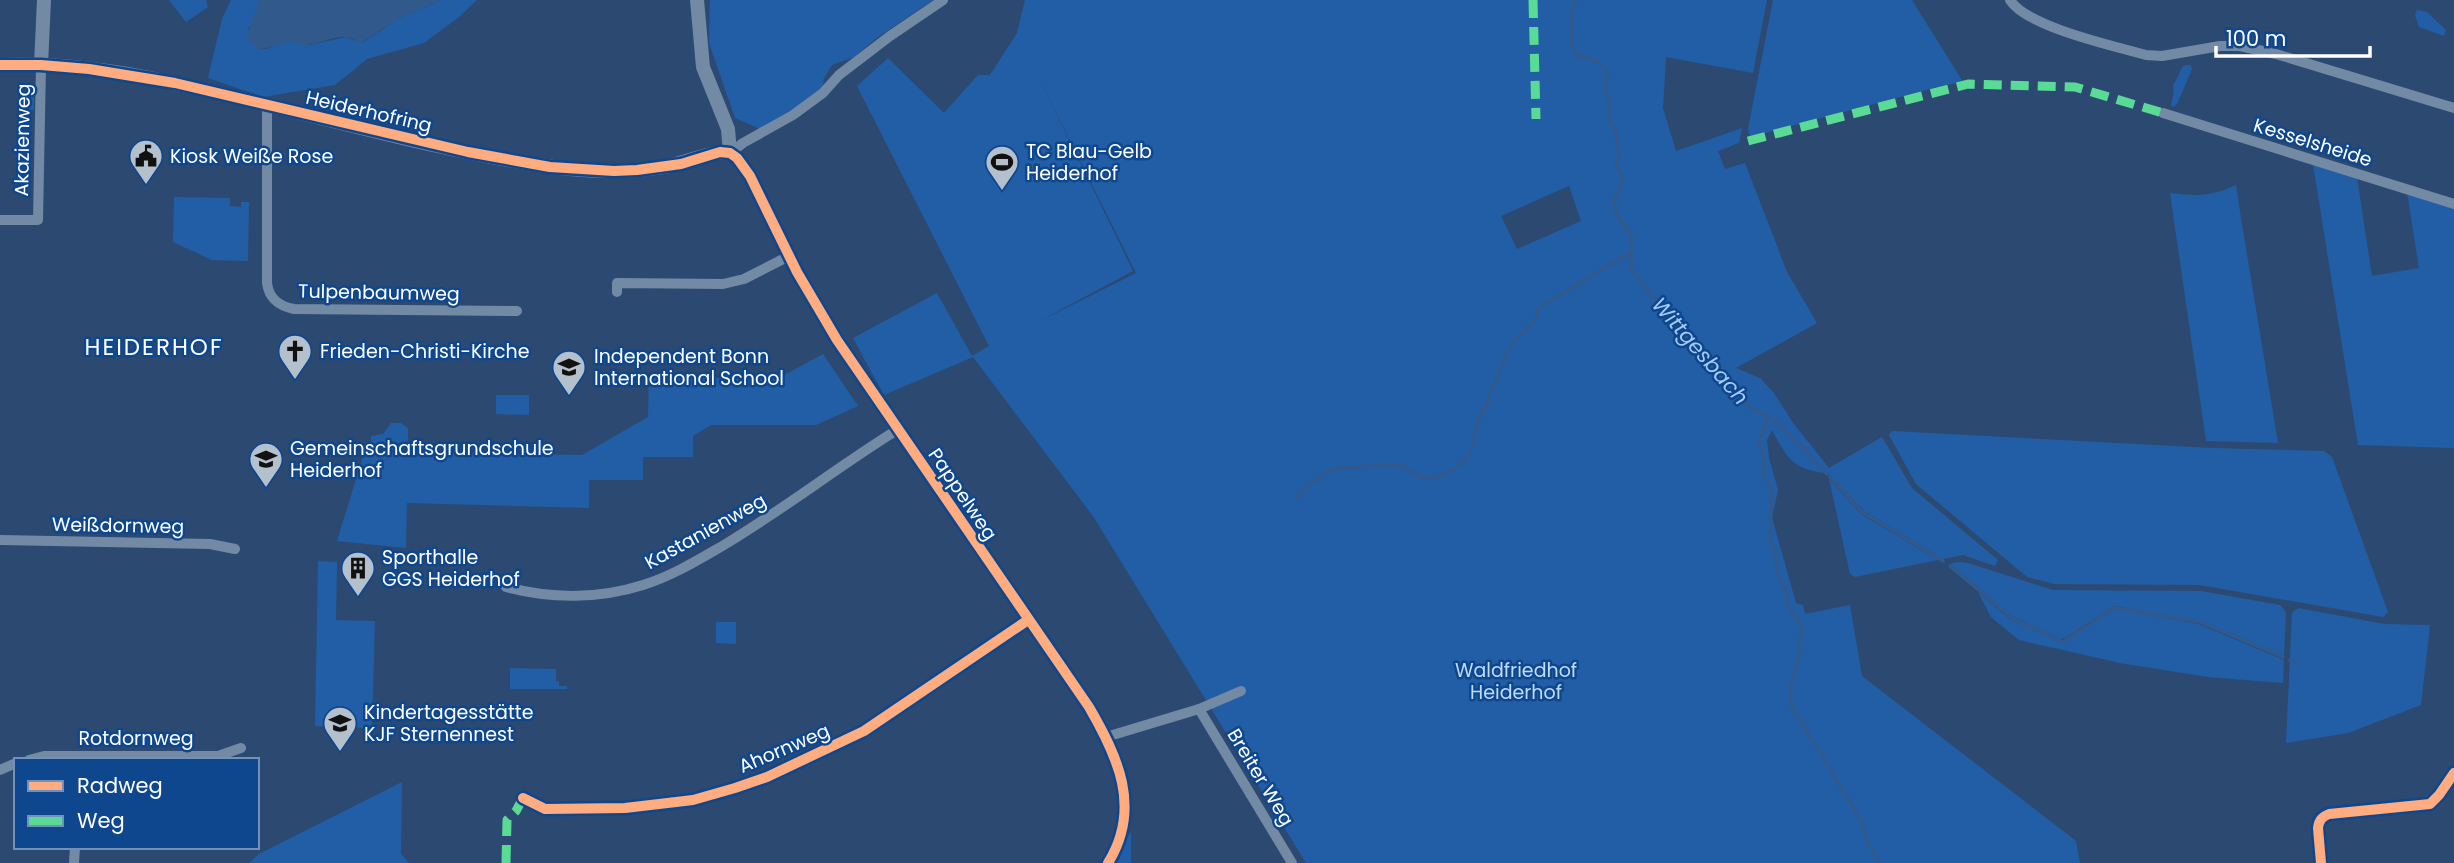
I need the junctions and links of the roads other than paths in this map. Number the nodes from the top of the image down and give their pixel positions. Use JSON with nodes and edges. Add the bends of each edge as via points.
{"nodes":[{"id":1,"x":44,"y":0,"type":"edge"},
{"id":2,"x":697,"y":0,"type":"edge"},
{"id":3,"x":943,"y":0,"type":"edge"},
{"id":4,"x":2010,"y":0,"type":"edge"},
{"id":5,"x":0,"y":65,"type":"edge"},
{"id":6,"x":41,"y":65,"type":"junction"},
{"id":7,"x":267,"y":104,"type":"junction"},
{"id":8,"x":2454,"y":108,"type":"edge"},
{"id":9,"x":2163,"y":113,"type":"dead end"},
{"id":10,"x":730,"y":153,"type":"junction"},
{"id":11,"x":2454,"y":204,"type":"edge"},
{"id":12,"x":0,"y":220,"type":"edge"},
{"id":13,"x":789,"y":256,"type":"junction"},
{"id":14,"x":617,"y":292,"type":"dead end"},
{"id":15,"x":517,"y":311,"type":"dead end"},
{"id":16,"x":897,"y":430,"type":"junction"},
{"id":17,"x":0,"y":540,"type":"edge"},
{"id":18,"x":236,"y":549,"type":"dead end"},
{"id":19,"x":506,"y":587,"type":"dead end"},
{"id":20,"x":1028,"y":620,"type":"junction"},
{"id":21,"x":1241,"y":691,"type":"dead end"},
{"id":22,"x":1199,"y":709,"type":"junction"},
{"id":23,"x":1106,"y":737,"type":"junction"},
{"id":24,"x":241,"y":748,"type":"dead end"},
{"id":25,"x":36,"y":758,"type":"edge"},
{"id":26,"x":77,"y":758,"type":"edge"},
{"id":27,"x":523,"y":798,"type":"dead end"},
{"id":28,"x":1108,"y":863,"type":"edge"},
{"id":29,"x":1292,"y":863,"type":"edge"}],
"edges":[{"from":1,"to":6,"type":"street"},
{"from":2,"to":10,"type":"street","via":[[703,66],[728,129]]},
{"from":3,"to":10,"type":"street","via":[[839,75],[793,116]]},
{"from":4,"to":8,"type":"street","via":[[2043,23],[2146,55],[2240,46]]},
{"from":5,"to":6,"type":"street","name":"Heiderhofring"},
{"from":6,"to":7,"type":"street","name":"Heiderhofring","via":[[139,77]]},
{"from":6,"to":12,"type":"street","name":"Akazienweg","via":[[38,220]]},
{"from":7,"to":10,"type":"street","name":"Heiderhofring","via":[[550,167],[637,170]]},
{"from":7,"to":15,"type":"street","name":"Tulpenbaumweg","via":[[267,283],[276,302],[294,309]]},
{"from":9,"to":11,"type":"street","name":"Kesselsheide"},
{"from":10,"to":13,"type":"street","name":"Pappelweg","via":[[750,176]]},
{"from":13,"to":14,"type":"street","via":[[744,279],[723,284],[617,283]]},
{"from":13,"to":16,"type":"street","name":"Pappelweg","via":[[837,340]]},
{"from":16,"to":19,"type":"street","name":"Kastanienweg","via":[[762,522],[651,582],[578,596],[535,595]]},
{"from":16,"to":20,"type":"street","name":"Pappelweg"},
{"from":17,"to":18,"type":"street","name":"Weißdornweg","via":[[210,544]]},
{"from":20,"to":23,"type":"street","name":"Pappelweg"},
{"from":20,"to":27,"type":"street","name":"Ahornweg","via":[[864,731],[746,784],[693,800],[625,808],[545,809]]},
{"from":21,"to":22,"type":"street"},
{"from":22,"to":23,"type":"street"},
{"from":22,"to":29,"type":"street","name":"Breiter Weg"},
{"from":23,"to":28,"type":"street","name":"Pappelweg","via":[[1126,807],[1122,833]]},
{"from":24,"to":26,"type":"street","name":"Rotdornweg","via":[[218,756]]},
{"from":25,"to":26,"type":"street","name":"Rotdornweg"}]}
